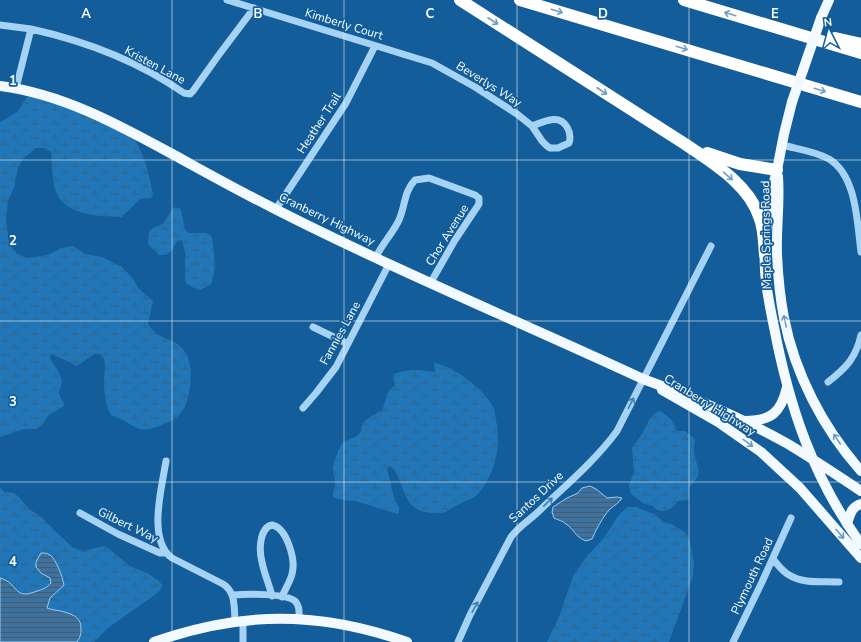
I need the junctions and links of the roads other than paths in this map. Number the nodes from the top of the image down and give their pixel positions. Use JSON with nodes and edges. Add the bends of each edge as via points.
{"nodes":[{"id":1,"x":227,"y":0,"type":"edge"},
{"id":2,"x":460,"y":0,"type":"edge"},
{"id":3,"x":520,"y":0,"type":"edge"},
{"id":4,"x":684,"y":0,"type":"edge"},
{"id":5,"x":829,"y":0,"type":"edge"},
{"id":6,"x":254,"y":8,"type":"junction"},
{"id":7,"x":0,"y":24,"type":"edge"},
{"id":8,"x":768,"y":25,"type":"junction"},
{"id":9,"x":31,"y":29,"type":"junction"},
{"id":10,"x":861,"y":44,"type":"edge"},
{"id":11,"x":375,"y":46,"type":"junction"},
{"id":12,"x":861,"y":53,"type":"edge"},
{"id":13,"x":432,"y":63,"type":"joint"},
{"id":14,"x":0,"y":86,"type":"edge"},
{"id":15,"x":16,"y":88,"type":"junction"},
{"id":16,"x":861,"y":102,"type":"edge"},
{"id":17,"x":532,"y":126,"type":"junction"},
{"id":18,"x":686,"y":144,"type":"junction"},
{"id":19,"x":782,"y":146,"type":"junction"},
{"id":20,"x":778,"y":170,"type":"junction"},
{"id":21,"x":276,"y":209,"type":"junction"},
{"id":22,"x":711,"y":246,"type":"dead end"},
{"id":23,"x":861,"y":252,"type":"edge"},
{"id":24,"x":764,"y":255,"type":"junction"},
{"id":25,"x":376,"y":257,"type":"junction"},
{"id":26,"x":389,"y":264,"type":"junction"},
{"id":27,"x":431,"y":282,"type":"junction"},
{"id":28,"x":313,"y":328,"type":"dead end"},
{"id":29,"x":861,"y":335,"type":"edge"},
{"id":30,"x":348,"y":344,"type":"junction"},
{"id":31,"x":643,"y":379,"type":"junction"},
{"id":32,"x":828,"y":382,"type":"dead end"},
{"id":33,"x":787,"y":387,"type":"junction"},
{"id":34,"x":302,"y":408,"type":"dead end"},
{"id":35,"x":741,"y":421,"type":"junction"},
{"id":36,"x":812,"y":458,"type":"junction"},
{"id":37,"x":166,"y":461,"type":"dead end"},
{"id":38,"x":861,"y":471,"type":"edge"},
{"id":39,"x":861,"y":491,"type":"edge"},
{"id":40,"x":861,"y":504,"type":"edge"},
{"id":41,"x":80,"y":513,"type":"dead end"},
{"id":42,"x":791,"y":518,"type":"dead end"},
{"id":43,"x":847,"y":524,"type":"junction"},
{"id":44,"x":861,"y":544,"type":"edge"},
{"id":45,"x":167,"y":553,"type":"junction"},
{"id":46,"x":861,"y":558,"type":"edge"},
{"id":47,"x":773,"y":559,"type":"junction"},
{"id":48,"x":839,"y":582,"type":"dead end"},
{"id":49,"x":233,"y":595,"type":"junction"},
{"id":50,"x":272,"y":596,"type":"junction"},
{"id":51,"x":282,"y":597,"type":"junction"},
{"id":52,"x":299,"y":619,"type":"junction"},
{"id":53,"x":239,"y":621,"type":"junction"},
{"id":54,"x":154,"y":642,"type":"edge"},
{"id":55,"x":242,"y":642,"type":"edge"},
{"id":56,"x":407,"y":642,"type":"edge"},
{"id":57,"x":458,"y":642,"type":"edge"},
{"id":58,"x":733,"y":642,"type":"edge"}],
"edges":[{"from":1,"to":6,"type":"street","name":"Kimberly Court"},
{"from":2,"to":18,"type":"highway","one_way":true},
{"from":3,"to":16,"type":"highway","one_way":true},
{"from":8,"to":4,"type":"highway","one_way":true},
{"from":5,"to":19,"type":"main road","name":"Maple Springs Road","bridge":true,"via":[[792,102]]},
{"from":6,"to":9,"type":"street","name":"Kristen Lane","via":[[193,91],[188,94],[144,69],[98,48]]},
{"from":6,"to":11,"type":"street","name":"Kimberly Court"},
{"from":7,"to":9,"type":"street","name":"Kristen Lane"},
{"from":8,"to":10,"type":"highway"},
{"from":8,"to":12,"type":"highway"},
{"from":9,"to":15,"type":"street"},
{"from":11,"to":13,"type":"street","name":"Kimberly Court"},
{"from":11,"to":21,"type":"street","name":"Heather Trail","via":[[346,103]]},
{"from":13,"to":17,"type":"street","name":"Beverlys Way","via":[[491,97]]},
{"from":14,"to":15,"type":"main road","name":"Cranberry Highway"},
{"from":15,"to":21,"type":"main road","name":"Cranberry Highway","via":[[56,99],[99,116]]},
{"from":17,"to":17,"type":"street","name":"Beverlys Way","via":[[550,148],[562,147],[569,143],[569,130],[561,121],[546,120]]},
{"from":18,"to":20,"type":"highway","via":[[734,162]]},
{"from":18,"to":24,"type":"highway","one_way":true,"via":[[728,175],[753,202],[762,224]]},
{"from":19,"to":20,"type":"main road","name":"Maple Springs Road"},
{"from":19,"to":23,"type":"street","via":[[826,158],[845,175],[852,194]]},
{"from":20,"to":24,"type":"main road","name":"Maple Springs Road","via":[[770,199]]},
{"from":38,"to":20,"type":"main road","name":"Maple Springs Road","one_way":true,"via":[[829,428],[813,399],[788,334],[778,266]]},
{"from":21,"to":25,"type":"main road","name":"Cranberry Highway"},
{"from":22,"to":31,"type":"street"},
{"from":24,"to":33,"type":"main road","name":"Maple Springs Road","via":[[770,303]]},
{"from":25,"to":26,"type":"main road","name":"Cranberry Highway"},
{"from":25,"to":27,"type":"street","name":"Chor Avenue","via":[[398,222],[414,180],[429,178],[475,195],[479,198],[476,210]]},
{"from":26,"to":27,"type":"main road","name":"Cranberry Highway"},
{"from":26,"to":30,"type":"street","name":"Fannies Lane"},
{"from":27,"to":31,"type":"main road","name":"Cranberry Highway"},
{"from":28,"to":30,"type":"street"},
{"from":29,"to":32,"type":"street","via":[[850,361]]},
{"from":30,"to":34,"type":"street","name":"Fannies Lane","via":[[329,376]]},
{"from":31,"to":35,"type":"main road","name":"Cranberry Highway"},
{"from":31,"to":46,"type":"main road","name":"Cranberry Highway","one_way":true,"via":[[718,422],[760,452],[800,488]]},
{"from":57,"to":31,"type":"street","name":"Santos Drive","one_way":true,"via":[[511,537],[605,447],[617,431]]},
{"from":33,"to":35,"type":"main road","via":[[782,404],[775,413],[759,420]]},
{"from":33,"to":36,"type":"main road","name":"Maple Springs Road"},
{"from":35,"to":36,"type":"main road","name":"Cranberry Highway"},
{"from":36,"to":39,"type":"main road","name":"Cranberry Highway"},
{"from":36,"to":43,"type":"main road","via":[[825,487]]},
{"from":37,"to":45,"type":"street","via":[[158,521],[160,540]]},
{"from":40,"to":43,"type":"main road","via":[[853,509]]},
{"from":41,"to":45,"type":"street","name":"Gilbert Way","via":[[118,534],[160,553]]},
{"from":42,"to":47,"type":"street","name":"Plymouth Road"},
{"from":43,"to":44,"type":"main road"},
{"from":45,"to":49,"type":"street","via":[[179,562],[227,586]]},
{"from":47,"to":48,"type":"street","via":[[783,571],[794,578]]},
{"from":47,"to":58,"type":"street","name":"Plymouth Road"},
{"from":49,"to":50,"type":"street"},
{"from":49,"to":53,"type":"street"},
{"from":50,"to":51,"type":"street"},
{"from":50,"to":51,"type":"street","via":[[261,554],[263,534],[272,524],[286,537],[292,557],[293,572]]},
{"from":51,"to":52,"type":"street","via":[[295,602],[299,609]]},
{"from":52,"to":53,"type":"main road","via":[[268,618]]},
{"from":52,"to":56,"type":"main road","via":[[357,627]]},
{"from":53,"to":54,"type":"main road","via":[[201,628]]},
{"from":53,"to":55,"type":"street"}]}
